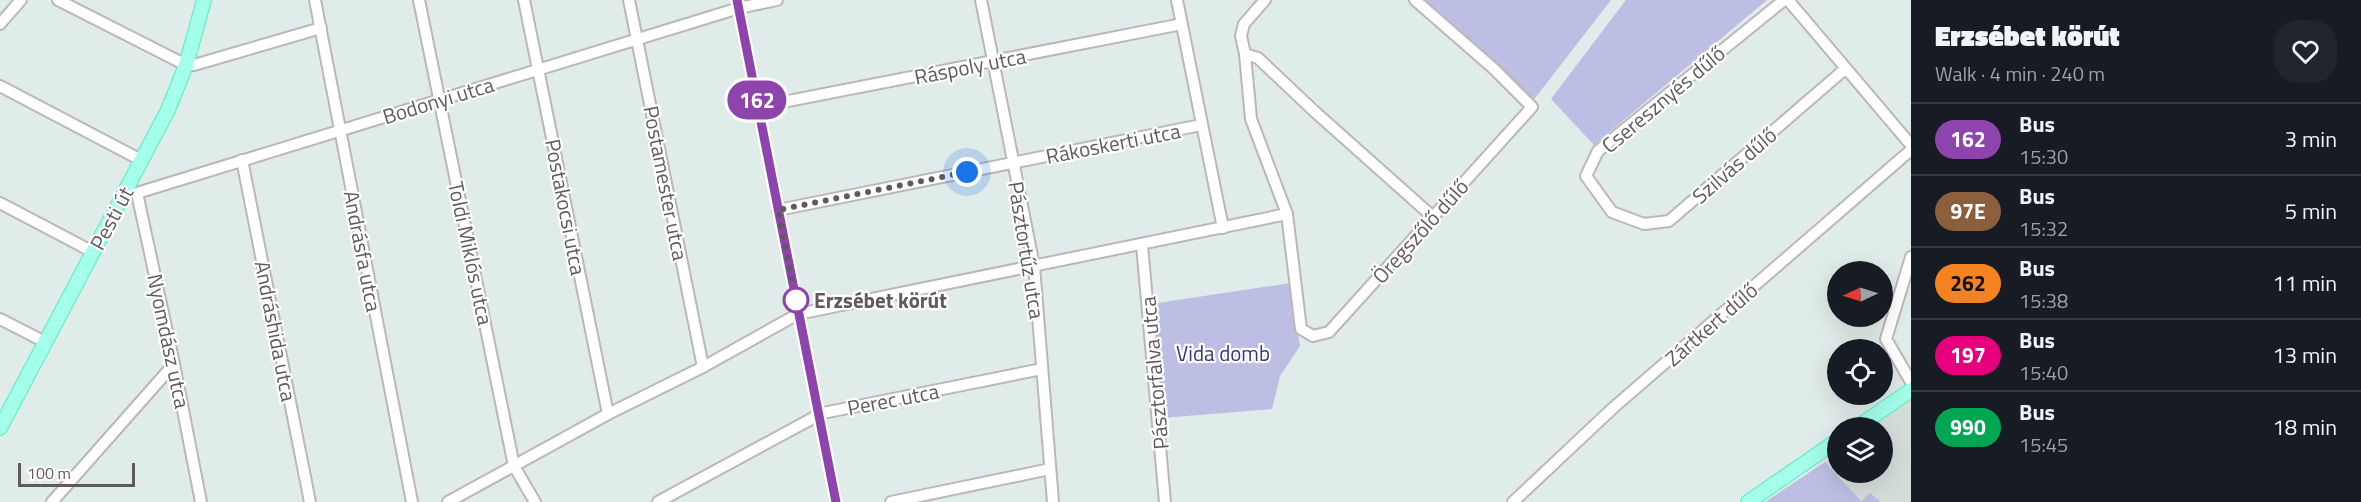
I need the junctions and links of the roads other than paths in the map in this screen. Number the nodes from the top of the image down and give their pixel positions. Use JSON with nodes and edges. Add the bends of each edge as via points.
{"nodes":[{"id":1,"x":21,"y":0,"type":"edge"},
{"id":2,"x":58,"y":0,"type":"edge"},
{"id":3,"x":204,"y":0,"type":"edge"},
{"id":4,"x":315,"y":0,"type":"edge"},
{"id":5,"x":419,"y":0,"type":"edge"},
{"id":6,"x":524,"y":0,"type":"edge"},
{"id":7,"x":629,"y":0,"type":"edge"},
{"id":8,"x":777,"y":0,"type":"edge"},
{"id":9,"x":981,"y":0,"type":"edge"},
{"id":10,"x":1178,"y":0,"type":"edge"},
{"id":11,"x":1265,"y":0,"type":"edge"},
{"id":12,"x":1415,"y":0,"type":"edge"},
{"id":13,"x":1784,"y":0,"type":"edge"},
{"id":14,"x":1788,"y":0,"type":"edge"},
{"id":15,"x":738,"y":4,"type":"edge"},
{"id":16,"x":0,"y":24,"type":"edge"},
{"id":17,"x":1182,"y":24,"type":"junction"},
{"id":18,"x":321,"y":28,"type":"junction"},
{"id":19,"x":638,"y":39,"type":"junction"},
{"id":20,"x":1245,"y":54,"type":"junction"},
{"id":21,"x":993,"y":62,"type":"junction"},
{"id":22,"x":186,"y":65,"type":"junction"},
{"id":23,"x":538,"y":69,"type":"junction"},
{"id":24,"x":1845,"y":69,"type":"junction"},
{"id":25,"x":0,"y":86,"type":"edge"},
{"id":26,"x":440,"y":99,"type":"junction"},
{"id":27,"x":758,"y":107,"type":"junction"},
{"id":28,"x":1201,"y":125,"type":"junction"},
{"id":29,"x":339,"y":130,"type":"junction"},
{"id":30,"x":1911,"y":145,"type":"edge"},
{"id":31,"x":1911,"y":150,"type":"edge"},
{"id":32,"x":141,"y":159,"type":"junction"},
{"id":33,"x":242,"y":160,"type":"junction"},
{"id":34,"x":1014,"y":163,"type":"junction"},
{"id":35,"x":132,"y":191,"type":"junction"},
{"id":36,"x":0,"y":203,"type":"edge"},
{"id":37,"x":778,"y":210,"type":"junction"},
{"id":38,"x":1612,"y":212,"type":"joint"},
{"id":39,"x":1287,"y":214,"type":"junction"},
{"id":40,"x":1433,"y":217,"type":"junction"},
{"id":41,"x":1223,"y":228,"type":"junction"},
{"id":42,"x":1142,"y":245,"type":"junction"},
{"id":43,"x":93,"y":252,"type":"junction"},
{"id":44,"x":1911,"y":257,"type":"edge"},
{"id":45,"x":1034,"y":266,"type":"junction"},
{"id":46,"x":798,"y":314,"type":"junction"},
{"id":47,"x":0,"y":319,"type":"edge"},
{"id":48,"x":45,"y":342,"type":"junction"},
{"id":49,"x":174,"y":364,"type":"junction"},
{"id":50,"x":703,"y":367,"type":"junction"},
{"id":51,"x":1042,"y":369,"type":"junction"},
{"id":52,"x":1909,"y":376,"type":"edge"},
{"id":53,"x":1911,"y":390,"type":"edge"},
{"id":54,"x":608,"y":414,"type":"junction"},
{"id":55,"x":818,"y":414,"type":"junction"},
{"id":56,"x":1872,"y":417,"type":"edge"},
{"id":57,"x":0,"y":428,"type":"edge"},
{"id":58,"x":1827,"y":448,"type":"edge"},
{"id":59,"x":514,"y":466,"type":"junction"},
{"id":60,"x":1050,"y":470,"type":"junction"},
{"id":61,"x":200,"y":497,"type":"edge"},
{"id":62,"x":52,"y":502,"type":"edge"},
{"id":63,"x":190,"y":502,"type":"edge"},
{"id":64,"x":310,"y":502,"type":"edge"},
{"id":65,"x":412,"y":502,"type":"edge"},
{"id":66,"x":448,"y":502,"type":"edge"},
{"id":67,"x":535,"y":502,"type":"edge"},
{"id":68,"x":658,"y":502,"type":"edge"},
{"id":69,"x":836,"y":502,"type":"edge"},
{"id":70,"x":891,"y":502,"type":"edge"},
{"id":71,"x":1053,"y":502,"type":"edge"},
{"id":72,"x":1165,"y":502,"type":"edge"},
{"id":73,"x":1513,"y":502,"type":"edge"},
{"id":74,"x":1748,"y":502,"type":"edge"}],
"edges":[{"from":1,"to":16,"type":"street"},
{"from":2,"to":22,"type":"street"},
{"from":3,"to":22,"type":"main road","name":"Pesti út"},
{"from":4,"to":18,"type":"street","name":"Andrásfa utca"},
{"from":5,"to":26,"type":"street","name":"Toldi Miklós utca"},
{"from":6,"to":23,"type":"street","name":"Postakocsi utca"},
{"from":7,"to":19,"type":"street","name":"Postamester utca"},
{"from":8,"to":15,"type":"street","name":"Bodonyi utca"},
{"from":9,"to":21,"type":"street","name":"Pásztortűz utca"},
{"from":10,"to":17,"type":"street"},
{"from":11,"to":20,"type":"street","via":[[1244,24],[1241,36]]},
{"from":12,"to":40,"type":"street","name":"Öregszőlő dűlő","via":[[1532,107]]},
{"from":13,"to":38,"type":"street","name":"Cseresznyés dűlő","via":[[1598,151],[1586,176]]},
{"from":14,"to":24,"type":"street"},
{"from":15,"to":19,"type":"street","name":"Bodonyi utca"},
{"from":15,"to":27,"type":"street"},
{"from":17,"to":21,"type":"street","name":"Ráspoly utca"},
{"from":17,"to":28,"type":"street"},
{"from":18,"to":22,"type":"street"},
{"from":18,"to":29,"type":"street","name":"Andrásfa utca"},
{"from":19,"to":23,"type":"street","name":"Bodonyi utca"},
{"from":19,"to":50,"type":"street","name":"Postamester utca"},
{"from":20,"to":39,"type":"street","via":[[1251,119]]},
{"from":20,"to":40,"type":"street","via":[[1258,58]]},
{"from":21,"to":27,"type":"street","name":"Ráspoly utca"},
{"from":21,"to":34,"type":"street","name":"Pásztortűz utca"},
{"from":22,"to":32,"type":"main road","name":"Pesti út","via":[[168,110]]},
{"from":23,"to":26,"type":"street","name":"Bodonyi utca"},
{"from":23,"to":54,"type":"street","name":"Postakocsi utca"},
{"from":24,"to":30,"type":"street"},
{"from":24,"to":38,"type":"street","name":"Szilvás dűlő","via":[[1669,221],[1644,224]]},
{"from":25,"to":32,"type":"street"},
{"from":26,"to":29,"type":"street","name":"Bodonyi utca"},
{"from":26,"to":59,"type":"street","name":"Toldi Miklós utca"},
{"from":27,"to":37,"type":"street"},
{"from":28,"to":34,"type":"street","name":"Rákoskerti utca"},
{"from":28,"to":41,"type":"street"},
{"from":29,"to":33,"type":"street","name":"Bodonyi utca"},
{"from":29,"to":65,"type":"street","name":"Andrásfa utca"},
{"from":31,"to":73,"type":"street","name":"Zártkert dűlő","via":[[1613,408]]},
{"from":32,"to":35,"type":"main road","name":"Pesti út"},
{"from":33,"to":35,"type":"street","name":"Bodonyi utca"},
{"from":33,"to":64,"type":"street","name":"Andráshida utca"},
{"from":34,"to":37,"type":"street","name":"Rákoskerti utca"},
{"from":34,"to":45,"type":"street","name":"Pásztortűz utca"},
{"from":35,"to":43,"type":"main road","name":"Pesti út"},
{"from":35,"to":49,"type":"street","name":"Nyomdász utca"},
{"from":36,"to":43,"type":"street"},
{"from":37,"to":46,"type":"street"},
{"from":39,"to":40,"type":"street","name":"Öregszőlő dűlő","via":[[1301,329],[1313,336],[1329,332]]},
{"from":39,"to":41,"type":"street"},
{"from":41,"to":42,"type":"street"},
{"from":42,"to":45,"type":"street"},
{"from":42,"to":72,"type":"street","name":"Pásztorfalva utca"},
{"from":43,"to":48,"type":"main road","name":"Pesti út"},
{"from":44,"to":52,"type":"street","via":[[1886,339]]},
{"from":45,"to":46,"type":"street"},
{"from":45,"to":51,"type":"street","name":"Pásztortűz utca"},
{"from":46,"to":50,"type":"street"},
{"from":46,"to":55,"type":"street"},
{"from":47,"to":48,"type":"street"},
{"from":48,"to":57,"type":"main road","name":"Pesti út"},
{"from":49,"to":61,"type":"street","name":"Nyomdász utca"},
{"from":49,"to":62,"type":"street"},
{"from":50,"to":54,"type":"street"},
{"from":51,"to":55,"type":"street","name":"Perec utca"},
{"from":51,"to":60,"type":"street","name":"Pásztortűz utca"},
{"from":53,"to":56,"type":"main road"},
{"from":54,"to":59,"type":"street"},
{"from":55,"to":68,"type":"street","name":"Perec utca"},
{"from":55,"to":69,"type":"street"},
{"from":58,"to":74,"type":"main road"},
{"from":59,"to":66,"type":"street"},
{"from":59,"to":67,"type":"street","name":"Toldi Miklós utca"},
{"from":60,"to":70,"type":"street"},
{"from":60,"to":71,"type":"street","name":"Pásztortűz utca"},
{"from":61,"to":63,"type":"street"}]}
